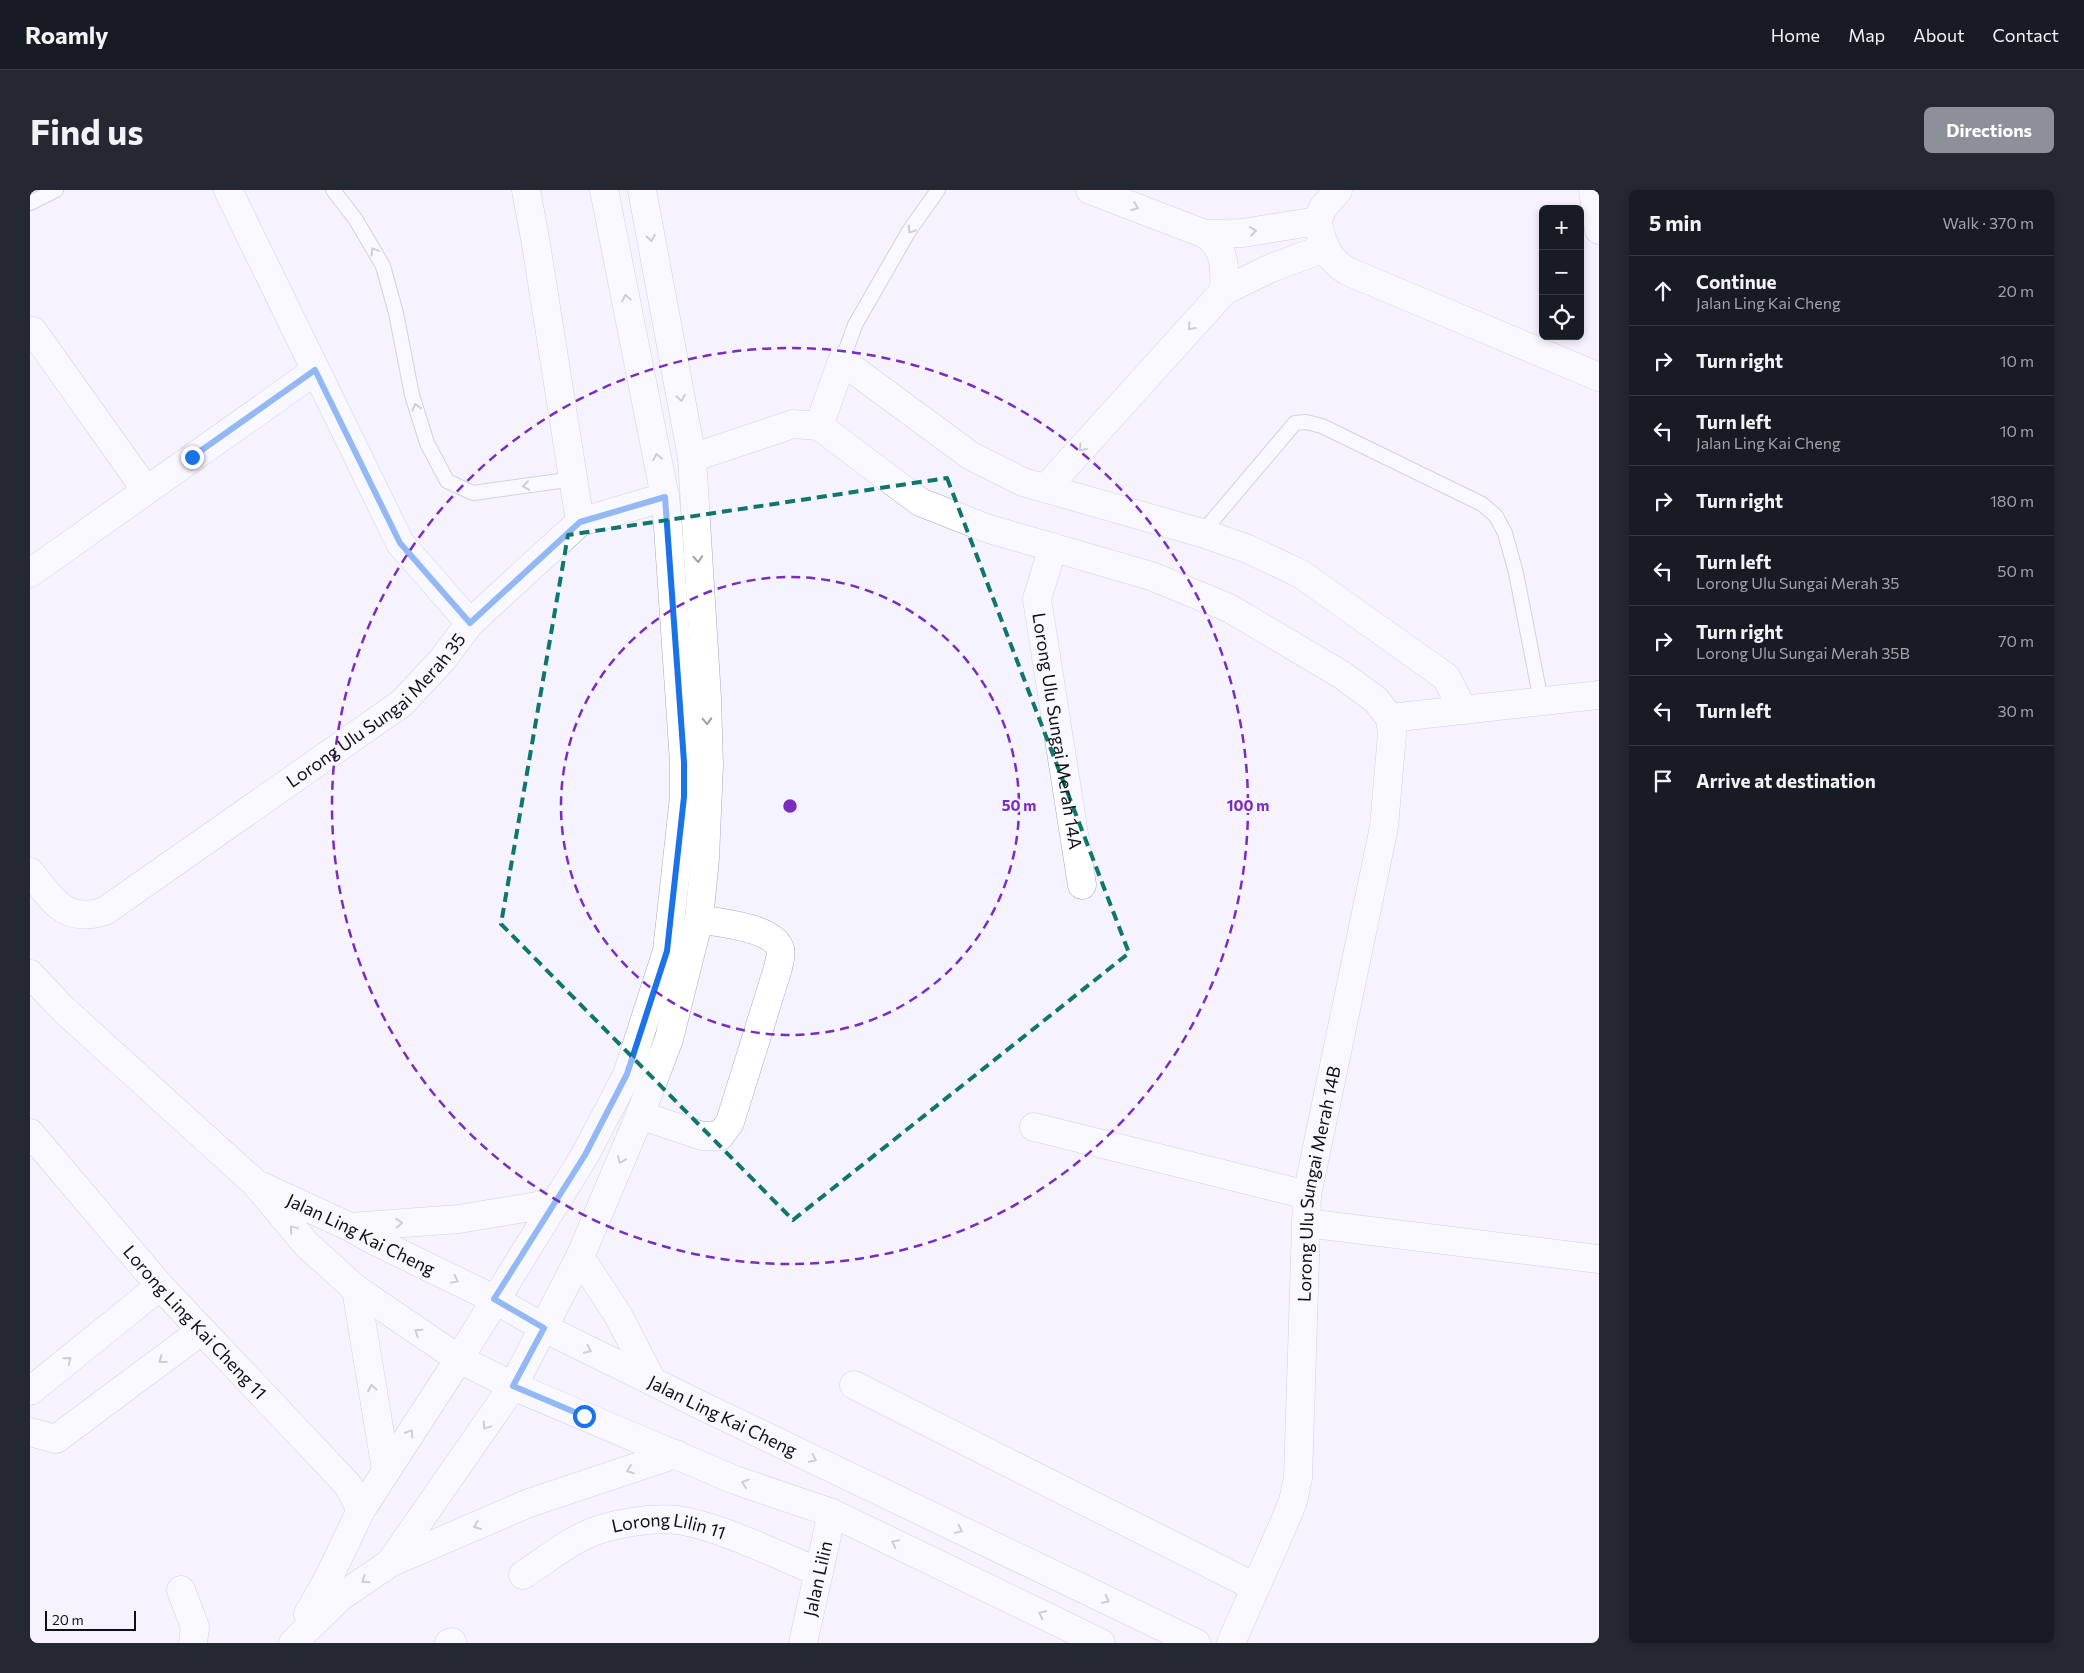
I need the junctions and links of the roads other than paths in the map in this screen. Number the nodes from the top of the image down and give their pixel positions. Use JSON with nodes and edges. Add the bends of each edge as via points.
{"nodes":[{"id":1,"x":56,"y":190,"type":"edge"},
{"id":2,"x":228,"y":190,"type":"edge"},
{"id":3,"x":333,"y":190,"type":"edge"},
{"id":4,"x":510,"y":190,"type":"edge"},
{"id":5,"x":526,"y":190,"type":"edge"},
{"id":6,"x":604,"y":190,"type":"edge"},
{"id":7,"x":642,"y":190,"type":"edge"},
{"id":8,"x":938,"y":190,"type":"edge"},
{"id":9,"x":1090,"y":190,"type":"edge"},
{"id":10,"x":1338,"y":190,"type":"edge"},
{"id":11,"x":1593,"y":190,"type":"edge"},
{"id":12,"x":35,"y":197,"type":"edge"},
{"id":13,"x":1317,"y":221,"type":"junction"},
{"id":14,"x":1599,"y":230,"type":"edge"},
{"id":15,"x":1205,"y":234,"type":"junction"},
{"id":16,"x":535,"y":238,"type":"junction"},
{"id":17,"x":1325,"y":248,"type":"junction"},
{"id":18,"x":1224,"y":291,"type":"junction"},
{"id":19,"x":34,"y":331,"type":"dead end"},
{"id":20,"x":842,"y":361,"type":"junction"},
{"id":21,"x":315,"y":370,"type":"junction"},
{"id":22,"x":1599,"y":377,"type":"edge"},
{"id":23,"x":819,"y":426,"type":"junction"},
{"id":24,"x":692,"y":458,"type":"junction"},
{"id":25,"x":574,"y":479,"type":"junction"},
{"id":26,"x":1046,"y":488,"type":"junction"},
{"id":27,"x":146,"y":490,"type":"junction"},
{"id":28,"x":665,"y":497,"type":"junction"},
{"id":29,"x":580,"y":522,"type":"junction"},
{"id":30,"x":1202,"y":533,"type":"junction"},
{"id":31,"x":1053,"y":547,"type":"junction"},
{"id":32,"x":30,"y":573,"type":"edge"},
{"id":33,"x":470,"y":623,"type":"junction"},
{"id":34,"x":1599,"y":695,"type":"edge"},
{"id":35,"x":1541,"y":701,"type":"junction"},
{"id":36,"x":1464,"y":710,"type":"junction"},
{"id":37,"x":1390,"y":718,"type":"junction"},
{"id":38,"x":30,"y":872,"type":"edge"},
{"id":39,"x":1082,"y":885,"type":"dead end"},
{"id":40,"x":699,"y":919,"type":"junction"},
{"id":41,"x":30,"y":974,"type":"edge"},
{"id":42,"x":640,"y":1115,"type":"junction"},
{"id":43,"x":1034,"y":1127,"type":"dead end"},
{"id":44,"x":30,"y":1133,"type":"edge"},
{"id":45,"x":254,"y":1182,"type":"junction"},
{"id":46,"x":1307,"y":1196,"type":"junction"},
{"id":47,"x":555,"y":1203,"type":"junction"},
{"id":48,"x":1306,"y":1223,"type":"junction"},
{"id":49,"x":350,"y":1227,"type":"junction"},
{"id":50,"x":580,"y":1257,"type":"junction"},
{"id":51,"x":1599,"y":1259,"type":"edge"},
{"id":52,"x":160,"y":1286,"type":"junction"},
{"id":53,"x":356,"y":1289,"type":"junction"},
{"id":54,"x":494,"y":1299,"type":"junction"},
{"id":55,"x":544,"y":1328,"type":"junction"},
{"id":56,"x":201,"y":1331,"type":"junction"},
{"id":57,"x":459,"y":1359,"type":"junction"},
{"id":58,"x":652,"y":1381,"type":"junction"},
{"id":59,"x":854,"y":1385,"type":"dead end"},
{"id":60,"x":513,"y":1386,"type":"junction"},
{"id":61,"x":30,"y":1390,"type":"edge"},
{"id":62,"x":30,"y":1432,"type":"edge"},
{"id":63,"x":676,"y":1454,"type":"junction"},
{"id":64,"x":386,"y":1470,"type":"junction"},
{"id":65,"x":361,"y":1510,"type":"junction"},
{"id":66,"x":832,"y":1513,"type":"junction"},
{"id":67,"x":390,"y":1563,"type":"junction"},
{"id":68,"x":819,"y":1572,"type":"junction"},
{"id":69,"x":524,"y":1575,"type":"dead end"},
{"id":70,"x":1255,"y":1587,"type":"junction"},
{"id":71,"x":180,"y":1590,"type":"dead end"},
{"id":72,"x":193,"y":1643,"type":"edge"},
{"id":73,"x":292,"y":1643,"type":"edge"},
{"id":74,"x":803,"y":1643,"type":"edge"},
{"id":75,"x":1101,"y":1643,"type":"edge"},
{"id":76,"x":1196,"y":1643,"type":"edge"},
{"id":77,"x":1232,"y":1643,"type":"edge"}],
"edges":[{"from":1,"to":12,"type":"lane"},
{"from":2,"to":21,"type":"street"},
{"from":25,"to":3,"type":"lane","one_way":true,"via":[[473,493],[447,481],[427,443],[412,395],[383,266],[356,220]]},
{"from":4,"to":16,"type":"street"},
{"from":5,"to":16,"type":"street"},
{"from":28,"to":6,"type":"street","one_way":true},
{"from":7,"to":24,"type":"street","one_way":true},
{"from":8,"to":20,"type":"lane","one_way":true,"via":[[909,231],[854,325]]},
{"from":9,"to":15,"type":"street","one_way":true},
{"from":10,"to":13,"type":"street"},
{"from":11,"to":14,"type":"street"},
{"from":15,"to":13,"type":"street","one_way":true,"via":[[1243,233]]},
{"from":13,"to":17,"type":"street"},
{"from":15,"to":18,"type":"street","via":[[1216,242],[1225,266]]},
{"from":16,"to":25,"type":"street"},
{"from":17,"to":18,"type":"street","via":[[1271,268]]},
{"from":17,"to":22,"type":"street","via":[[1334,262],[1348,270]]},
{"from":18,"to":26,"type":"street","one_way":true},
{"from":19,"to":27,"type":"street"},
{"from":20,"to":23,"type":"street"},
{"from":20,"to":26,"type":"street","via":[[971,456],[1023,482]]},
{"from":21,"to":27,"type":"street"},
{"from":21,"to":33,"type":"street","via":[[400,543]]},
{"from":23,"to":24,"type":"street","via":[[793,424]]},
{"from":23,"to":31,"type":"street","via":[[920,502],[986,528]]},
{"from":24,"to":40,"type":"street","one_way":true,"via":[[709,765]]},
{"from":25,"to":29,"type":"street"},
{"from":26,"to":30,"type":"street"},
{"from":27,"to":32,"type":"street"},
{"from":28,"to":29,"type":"street","name":"Lorong Ulu Sungai Merah 35"},
{"from":28,"to":47,"type":"street","via":[[684,762],[684,797],[667,951],[627,1074],[585,1155]]},
{"from":29,"to":33,"type":"street","name":"Lorong Ulu Sungai Merah 35"},
{"from":30,"to":35,"type":"lane","via":[[1295,423],[1322,426],[1482,504],[1496,516],[1505,534],[1516,573]]},
{"from":30,"to":36,"type":"street","via":[[1248,549],[1302,574],[1446,677]]},
{"from":31,"to":37,"type":"street","via":[[1151,576],[1229,608],[1342,675],[1376,700]]},
{"from":31,"to":39,"type":"street","name":"Lorong Ulu Sungai Merah 14A","via":[[1037,599]]},
{"from":33,"to":38,"type":"street","name":"Lorong Ulu Sungai Merah 35","via":[[442,660],[402,703],[105,911],[90,916],[76,915],[62,908]]},
{"from":34,"to":35,"type":"street"},
{"from":35,"to":36,"type":"street"},
{"from":36,"to":37,"type":"street"},
{"from":37,"to":46,"type":"street","name":"Lorong Ulu Sungai Merah 14B","via":[[1392,734],[1384,827]]},
{"from":40,"to":42,"type":"street","via":[[669,1039]]},
{"from":40,"to":42,"type":"street","via":[[769,936],[781,951],[778,968],[726,1131],[720,1136],[702,1136]]},
{"from":41,"to":45,"type":"street","name":"Jalan Ling Kai Cheng","via":[[70,1016]]},
{"from":42,"to":50,"type":"street","one_way":true},
{"from":43,"to":46,"type":"street"},
{"from":44,"to":52,"type":"street","name":"Lorong Ling Kai Cheng 11"},
{"from":45,"to":49,"type":"street","name":"Jalan Ling Kai Cheng"},
{"from":53,"to":45,"type":"street","name":"Jalan Ling Kai Cheng","one_way":true,"via":[[307,1245]]},
{"from":46,"to":48,"type":"street","name":"Lorong Ulu Sungai Merah 14B"},
{"from":49,"to":47,"type":"street","one_way":true,"via":[[459,1218]]},
{"from":47,"to":54,"type":"street"},
{"from":48,"to":51,"type":"street"},
{"from":48,"to":70,"type":"street","name":"Lorong Ulu Sungai Merah 14B","via":[[1298,1478],[1285,1521]]},
{"from":49,"to":54,"type":"street","name":"Jalan Ling Kai Cheng","one_way":true},
{"from":50,"to":55,"type":"street"},
{"from":50,"to":58,"type":"street","via":[[618,1315]]},
{"from":52,"to":56,"type":"street","name":"Lorong Ling Kai Cheng 11"},
{"from":61,"to":52,"type":"street","one_way":true},
{"from":57,"to":53,"type":"street","name":"Jalan Ling Kai Cheng","one_way":true},
{"from":64,"to":53,"type":"street","one_way":true},
{"from":54,"to":55,"type":"street","name":"Jalan Ling Kai Cheng"},
{"from":54,"to":57,"type":"street"},
{"from":55,"to":58,"type":"street","name":"Jalan Ling Kai Cheng","one_way":true},
{"from":55,"to":60,"type":"street"},
{"from":56,"to":62,"type":"street","one_way":true,"via":[[56,1439]]},
{"from":56,"to":65,"type":"street","name":"Lorong Ling Kai Cheng 11","via":[[348,1484]]},
{"from":57,"to":60,"type":"street","name":"Jalan Ling Kai Cheng"},
{"from":64,"to":57,"type":"street","one_way":true},
{"from":58,"to":76,"type":"street","name":"Jalan Ling Kai Cheng","one_way":true},
{"from":59,"to":70,"type":"street"},
{"from":60,"to":63,"type":"street","name":"Jalan Ling Kai Cheng"},
{"from":60,"to":67,"type":"street","one_way":true},
{"from":66,"to":63,"type":"street","name":"Jalan Ling Kai Cheng","one_way":true,"via":[[735,1480]]},
{"from":63,"to":67,"type":"street","one_way":true,"via":[[529,1504]]},
{"from":64,"to":65,"type":"street"},
{"from":65,"to":73,"type":"street","via":[[327,1581]]},
{"from":66,"to":68,"type":"street","name":"Jalan Lilin"},
{"from":75,"to":66,"type":"street","name":"Jalan Ling Kai Cheng","one_way":true},
{"from":67,"to":73,"type":"street","one_way":true,"via":[[340,1597]]},
{"from":68,"to":69,"type":"street","name":"Lorong Lilin 11","via":[[713,1529],[677,1520],[634,1521],[594,1531]]},
{"from":68,"to":74,"type":"street","name":"Jalan Lilin"},
{"from":70,"to":77,"type":"street","name":"Lorong Ulu Sungai Merah 14B"},
{"from":71,"to":72,"type":"street","via":[[195,1627]]}]}
